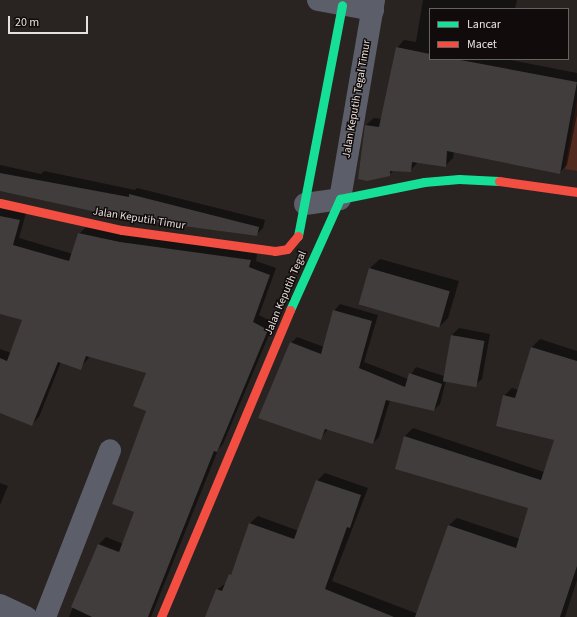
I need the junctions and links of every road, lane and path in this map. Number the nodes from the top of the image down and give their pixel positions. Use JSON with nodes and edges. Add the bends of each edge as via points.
{"nodes":[{"id":1,"x":318,"y":0,"type":"edge"},
{"id":2,"x":342,"y":5,"type":"junction"},
{"id":3,"x":374,"y":5,"type":"edge"},
{"id":4,"x":577,"y":192,"type":"edge"},
{"id":5,"x":340,"y":199,"type":"junction"},
{"id":6,"x":0,"y":203,"type":"edge"},
{"id":7,"x":305,"y":204,"type":"junction"},
{"id":8,"x":110,"y":450,"type":"dead end"},
{"id":9,"x":0,"y":605,"type":"edge"},
{"id":10,"x":26,"y":617,"type":"edge"},
{"id":11,"x":45,"y":617,"type":"edge"},
{"id":12,"x":162,"y":617,"type":"edge"}],
"edges":[{"from":1,"to":2,"type":"street"},
{"from":2,"to":3,"type":"street"},
{"from":2,"to":7,"type":"main road"},
{"from":3,"to":5,"type":"street","name":"Jalan Keputih Tegal Timur"},
{"from":4,"to":5,"type":"main road","via":[[512,182],[459,179],[424,182]]},
{"from":5,"to":7,"type":"street"},
{"from":5,"to":12,"type":"main road","name":"Jalan Keputih Tegal","via":[[313,256]]},
{"from":6,"to":7,"type":"main road","name":"Jalan Keputih Timur","via":[[122,230],[275,251],[287,249],[296,241]]},
{"from":8,"to":11,"type":"street"},
{"from":9,"to":10,"type":"street"}]}
